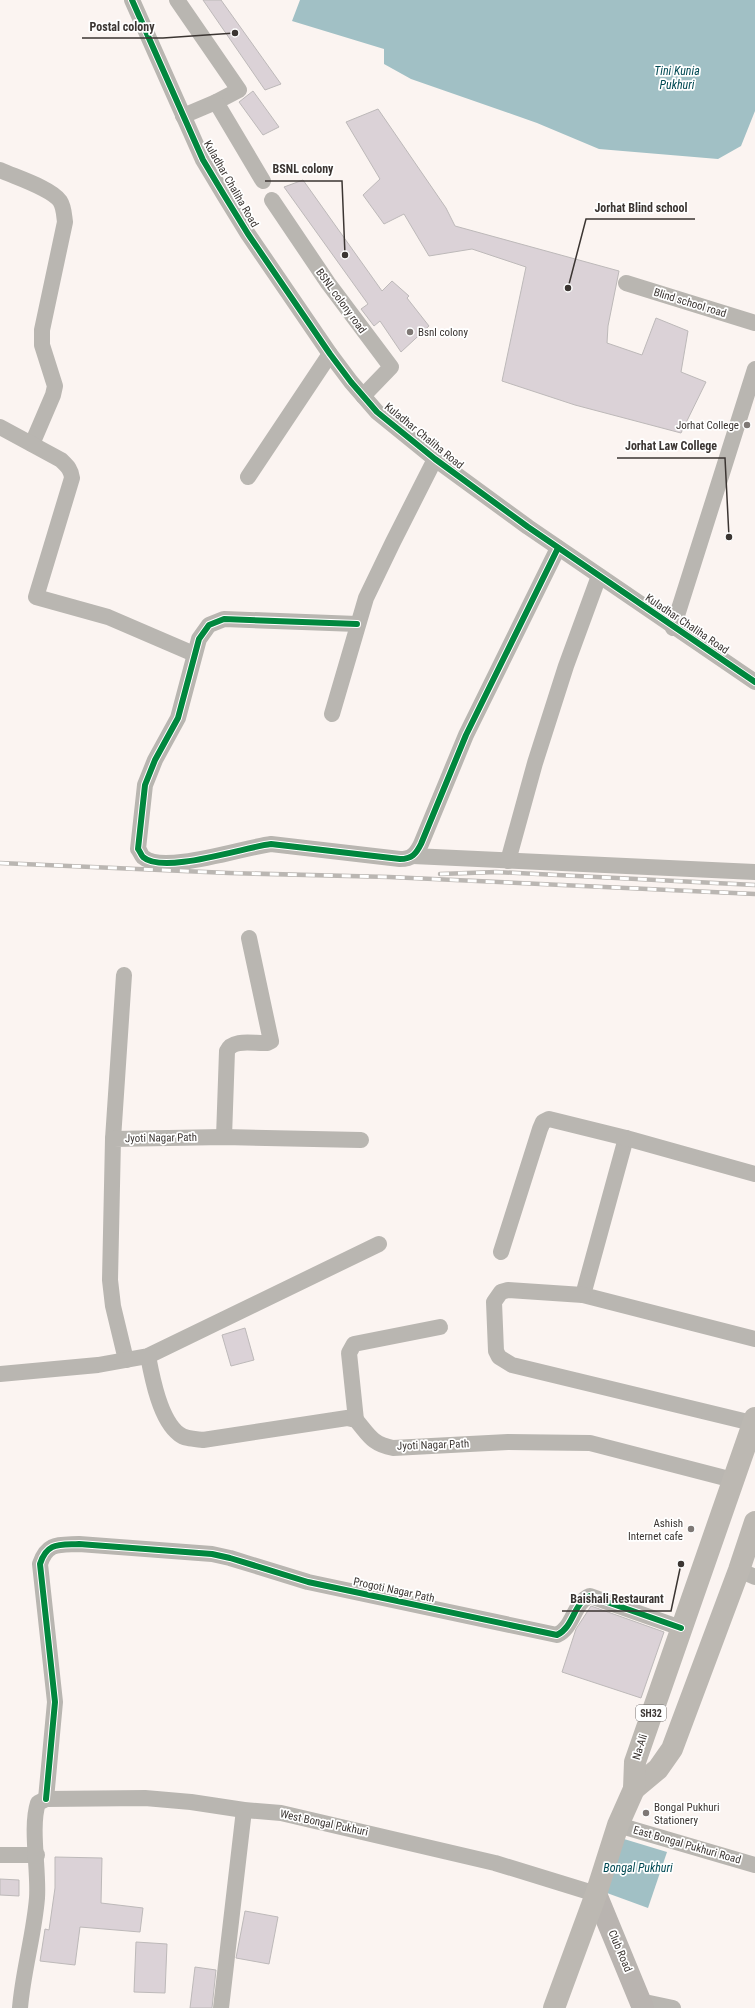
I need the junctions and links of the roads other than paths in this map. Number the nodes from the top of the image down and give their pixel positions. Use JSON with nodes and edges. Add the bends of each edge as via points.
{"nodes":[{"id":1,"x":132,"y":0,"type":"edge"},
{"id":2,"x":177,"y":0,"type":"edge"},
{"id":3,"x":216,"y":102,"type":"junction"},
{"id":4,"x":183,"y":116,"type":"junction"},
{"id":5,"x":0,"y":170,"type":"edge"},
{"id":6,"x":263,"y":181,"type":"dead end"},
{"id":7,"x":272,"y":200,"type":"dead end"},
{"id":8,"x":626,"y":283,"type":"dead end"},
{"id":9,"x":755,"y":323,"type":"edge"},
{"id":10,"x":330,"y":354,"type":"junction"},
{"id":11,"x":755,"y":369,"type":"edge"},
{"id":12,"x":363,"y":396,"type":"junction"},
{"id":13,"x":0,"y":427,"type":"edge"},
{"id":14,"x":32,"y":444,"type":"junction"},
{"id":15,"x":435,"y":460,"type":"junction"},
{"id":16,"x":248,"y":477,"type":"dead end"},
{"id":17,"x":558,"y":548,"type":"junction"},
{"id":18,"x":599,"y":576,"type":"junction"},
{"id":19,"x":357,"y":624,"type":"junction"},
{"id":20,"x":673,"y":628,"type":"junction"},
{"id":21,"x":194,"y":654,"type":"junction"},
{"id":22,"x":755,"y":682,"type":"edge"},
{"id":23,"x":332,"y":714,"type":"dead end"},
{"id":24,"x":413,"y":856,"type":"junction"},
{"id":25,"x":508,"y":861,"type":"junction"},
{"id":26,"x":755,"y":872,"type":"edge"},
{"id":27,"x":249,"y":938,"type":"dead end"},
{"id":28,"x":124,"y":975,"type":"dead end"},
{"id":29,"x":224,"y":1137,"type":"junction"},
{"id":30,"x":626,"y":1138,"type":"junction"},
{"id":31,"x":112,"y":1139,"type":"junction"},
{"id":32,"x":361,"y":1140,"type":"dead end"},
{"id":33,"x":755,"y":1174,"type":"edge"},
{"id":34,"x":379,"y":1244,"type":"dead end"},
{"id":35,"x":501,"y":1252,"type":"dead end"},
{"id":36,"x":583,"y":1295,"type":"junction"},
{"id":37,"x":440,"y":1327,"type":"dead end"},
{"id":38,"x":755,"y":1339,"type":"edge"},
{"id":39,"x":148,"y":1356,"type":"junction"},
{"id":40,"x":126,"y":1360,"type":"junction"},
{"id":41,"x":0,"y":1374,"type":"edge"},
{"id":42,"x":356,"y":1420,"type":"junction"},
{"id":43,"x":753,"y":1421,"type":"edge"},
{"id":44,"x":755,"y":1456,"type":"edge"},
{"id":45,"x":733,"y":1480,"type":"junction"},
{"id":46,"x":755,"y":1522,"type":"edge"},
{"id":47,"x":747,"y":1573,"type":"edge"},
{"id":48,"x":681,"y":1628,"type":"junction"},
{"id":49,"x":634,"y":1789,"type":"junction"},
{"id":50,"x":46,"y":1799,"type":"junction"},
{"id":51,"x":244,"y":1810,"type":"junction"},
{"id":52,"x":618,"y":1825,"type":"junction"},
{"id":53,"x":0,"y":1854,"type":"edge"},
{"id":54,"x":37,"y":1855,"type":"junction"},
{"id":55,"x":755,"y":1865,"type":"edge"},
{"id":56,"x":596,"y":1894,"type":"junction"},
{"id":57,"x":641,"y":2004,"type":"edge"},
{"id":58,"x":20,"y":2008,"type":"edge"},
{"id":59,"x":221,"y":2008,"type":"edge"},
{"id":60,"x":554,"y":2008,"type":"edge"},
{"id":61,"x":673,"y":2008,"type":"edge"}],
"edges":[{"from":1,"to":4,"type":"street","name":"Kuladhar Chaliha Road"},
{"from":2,"to":3,"type":"street","via":[[239,90]]},
{"from":3,"to":4,"type":"street"},
{"from":3,"to":6,"type":"street"},
{"from":4,"to":10,"type":"street","name":"Kuladhar Chaliha Road","via":[[203,160],[236,214]]},
{"from":5,"to":14,"type":"street","via":[[51,194],[60,200],[64,210],[65,222],[42,330],[42,345],[55,386]]},
{"from":7,"to":12,"type":"street","name":"BSNL colony road","via":[[328,284],[391,367]]},
{"from":8,"to":9,"type":"street","name":"Blind school road"},
{"from":10,"to":12,"type":"street","name":"Kuladhar Chaliha Road"},
{"from":10,"to":16,"type":"street"},
{"from":11,"to":20,"type":"street"},
{"from":12,"to":15,"type":"street","name":"Kuladhar Chaliha Road","via":[[377,412]]},
{"from":13,"to":14,"type":"street"},
{"from":14,"to":21,"type":"street","via":[[68,466],[72,478],[36,597],[108,617]]},
{"from":15,"to":17,"type":"street","name":"Kuladhar Chaliha Road"},
{"from":15,"to":19,"type":"street","via":[[380,567]]},
{"from":17,"to":18,"type":"street","name":"Kuladhar Chaliha Road"},
{"from":17,"to":24,"type":"street","via":[[485,695],[457,756],[422,844]]},
{"from":18,"to":20,"type":"street","name":"Kuladhar Chaliha Road"},
{"from":18,"to":25,"type":"street","via":[[566,666],[535,763]]},
{"from":19,"to":21,"type":"street","via":[[224,619],[209,625],[199,639]]},
{"from":19,"to":23,"type":"street"},
{"from":20,"to":22,"type":"street","name":"Kuladhar Chaliha Road"},
{"from":21,"to":24,"type":"street","via":[[178,718],[152,766],[145,785],[138,849],[143,857],[159,863],[202,859],[271,844],[400,859]]},
{"from":24,"to":25,"type":"street"},
{"from":25,"to":26,"type":"street"},
{"from":27,"to":29,"type":"street","via":[[271,1041],[236,1043],[228,1047]]},
{"from":28,"to":31,"type":"street"},
{"from":29,"to":31,"type":"street","name":"Jyoti Nagar Path"},
{"from":29,"to":32,"type":"street","name":"Jyoti Nagar Path"},
{"from":30,"to":33,"type":"street"},
{"from":30,"to":35,"type":"street","via":[[557,1120],[549,1119],[544,1122]]},
{"from":30,"to":36,"type":"street"},
{"from":31,"to":40,"type":"street","name":"Jyoti Nagar Path","via":[[110,1280],[113,1306]]},
{"from":34,"to":39,"type":"street"},
{"from":36,"to":38,"type":"street"},
{"from":36,"to":43,"type":"street","via":[[508,1290],[501,1292],[494,1302],[496,1351],[499,1357],[512,1365]]},
{"from":37,"to":42,"type":"street","via":[[354,1344],[349,1353]]},
{"from":39,"to":40,"type":"street"},
{"from":39,"to":42,"type":"street","via":[[155,1390],[162,1407],[178,1434],[191,1439],[202,1440],[347,1418]]},
{"from":40,"to":41,"type":"street"},
{"from":42,"to":45,"type":"street","name":"Jyoti Nagar Path","via":[[374,1442],[393,1448],[508,1442],[590,1443]]},
{"from":43,"to":45,"type":"main road","name":"Na-Ali","number":"SH32"},
{"from":44,"to":49,"type":"main road","via":[[648,1758]]},
{"from":45,"to":48,"type":"main road","name":"Na-Ali","number":"SH32"},
{"from":46,"to":47,"type":"main road"},
{"from":47,"to":49,"type":"main road","via":[[672,1749],[658,1769]]},
{"from":48,"to":49,"type":"main road","name":"Na-Ali","number":"SH32","via":[[635,1762]]},
{"from":48,"to":50,"type":"street","name":"Progoti Nagar Path","via":[[590,1596],[584,1598],[568,1627],[558,1635],[308,1582],[212,1554],[79,1544],[57,1545],[48,1548],[40,1564],[55,1702]]},
{"from":49,"to":52,"type":"main road","name":"Na-Ali","number":"SH32"},
{"from":50,"to":51,"type":"street","name":"West Bongal Pukhuri","via":[[145,1798]]},
{"from":50,"to":54,"type":"street","via":[[38,1804],[36,1810]]},
{"from":51,"to":56,"type":"street","name":"West Bongal Pukhuri","via":[[287,1814],[495,1863]]},
{"from":51,"to":59,"type":"street"},
{"from":52,"to":55,"type":"street","name":"East Bongal Pukhuri Road"},
{"from":52,"to":56,"type":"main road","name":"Na-Ali","number":"SH32"},
{"from":53,"to":54,"type":"street"},
{"from":54,"to":58,"type":"street","via":[[37,1900]]},
{"from":56,"to":57,"type":"street","name":"Club Road"},
{"from":56,"to":60,"type":"main road","name":"Na-Ali","number":"SH32"},
{"from":57,"to":61,"type":"street"}]}
